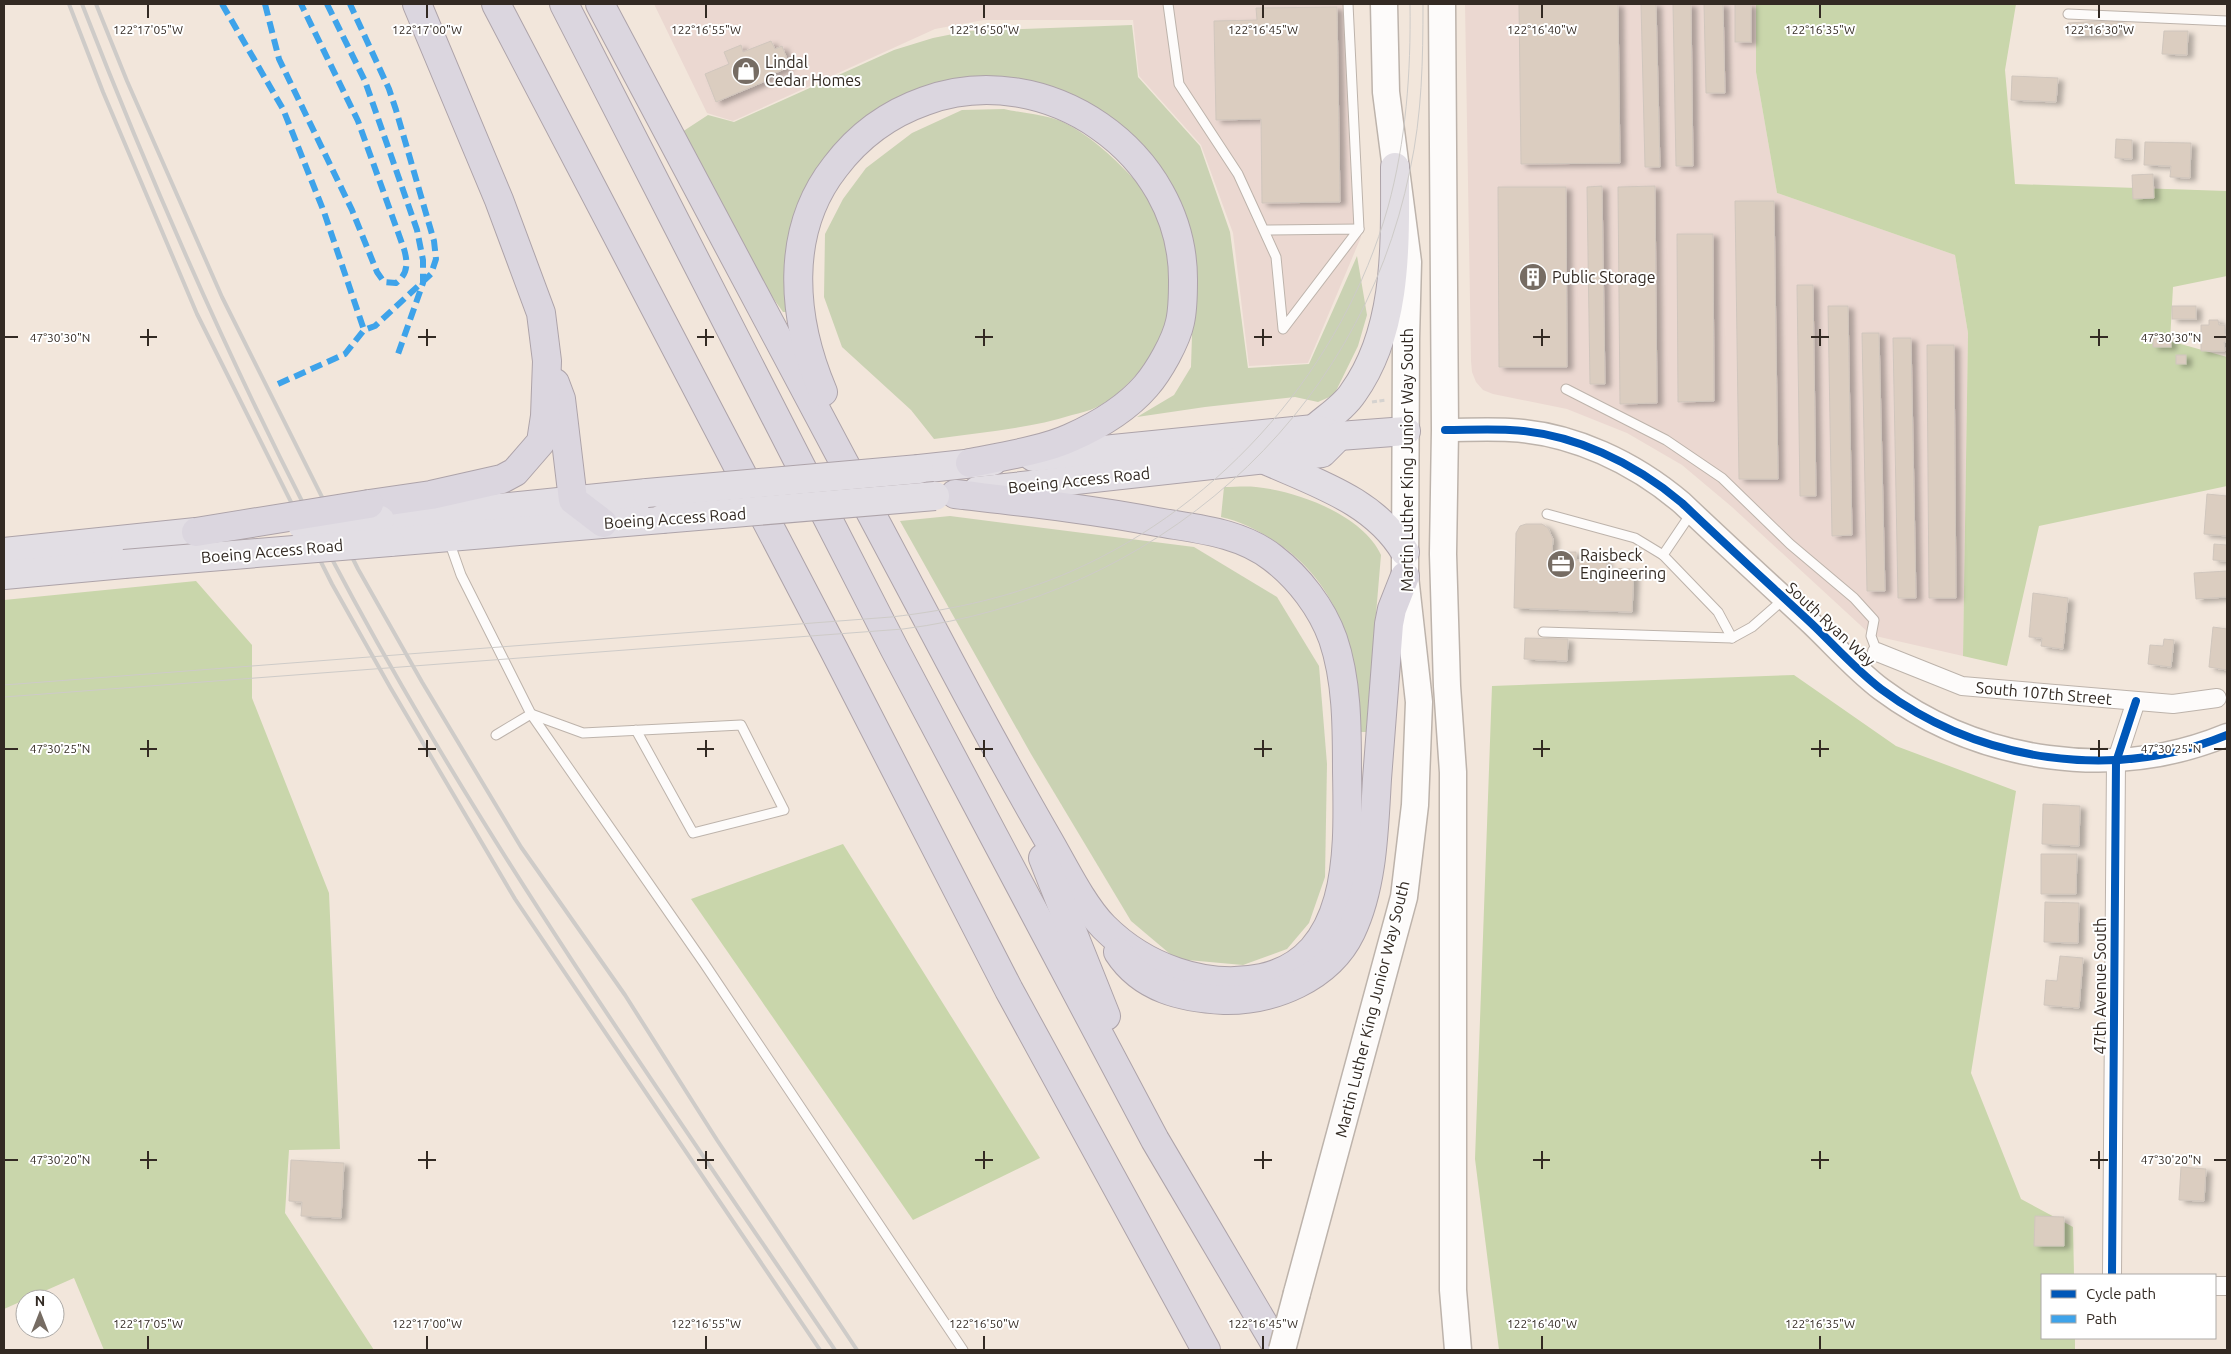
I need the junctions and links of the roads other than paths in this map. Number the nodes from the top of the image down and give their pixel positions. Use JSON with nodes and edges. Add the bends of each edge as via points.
{"nodes":[{"id":1,"x":417,"y":4,"type":"edge"},
{"id":2,"x":496,"y":4,"type":"edge"},
{"id":3,"x":564,"y":4,"type":"edge"},
{"id":4,"x":600,"y":4,"type":"edge"},
{"id":5,"x":1168,"y":4,"type":"edge"},
{"id":6,"x":1348,"y":4,"type":"edge"},
{"id":7,"x":1384,"y":4,"type":"edge"},
{"id":8,"x":1442,"y":4,"type":"edge"},
{"id":9,"x":2068,"y":14,"type":"dead end"},
{"id":10,"x":2227,"y":21,"type":"edge"},
{"id":11,"x":1395,"y":167,"type":"junction"},
{"id":12,"x":1264,"y":230,"type":"junction"},
{"id":13,"x":1359,"y":230,"type":"junction"},
{"id":14,"x":547,"y":361,"type":"junction"},
{"id":15,"x":1566,"y":389,"type":"dead end"},
{"id":16,"x":1406,"y":430,"type":"junction"},
{"id":17,"x":1445,"y":430,"type":"junction"},
{"id":18,"x":1326,"y":432,"type":"junction"},
{"id":19,"x":1265,"y":460,"type":"junction"},
{"id":20,"x":970,"y":463,"type":"junction"},
{"id":21,"x":945,"y":495,"type":"junction"},
{"id":22,"x":573,"y":500,"type":"junction"},
{"id":23,"x":1692,"y":512,"type":"junction"},
{"id":24,"x":1547,"y":514,"type":"dead end"},
{"id":25,"x":380,"y":522,"type":"junction"},
{"id":26,"x":603,"y":523,"type":"junction"},
{"id":27,"x":448,"y":536,"type":"junction"},
{"id":28,"x":4,"y":552,"type":"edge"},
{"id":29,"x":894,"y":554,"type":"junction"},
{"id":30,"x":1663,"y":555,"type":"junction"},
{"id":31,"x":1405,"y":564,"type":"junction"},
{"id":32,"x":4,"y":575,"type":"edge"},
{"id":33,"x":1785,"y":599,"type":"junction"},
{"id":34,"x":1543,"y":632,"type":"dead end"},
{"id":35,"x":1732,"y":638,"type":"junction"},
{"id":36,"x":1877,"y":652,"type":"joint"},
{"id":37,"x":2217,"y":698,"type":"dead end"},
{"id":38,"x":2136,"y":701,"type":"junction"},
{"id":39,"x":531,"y":714,"type":"junction"},
{"id":40,"x":636,"y":730,"type":"junction"},
{"id":41,"x":2227,"y":735,"type":"edge"},
{"id":42,"x":496,"y":736,"type":"dead end"},
{"id":43,"x":999,"y":756,"type":"junction"},
{"id":44,"x":2116,"y":762,"type":"junction"},
{"id":45,"x":1099,"y":923,"type":"junction"},
{"id":46,"x":1155,"y":1140,"type":"junction"},
{"id":47,"x":2112,"y":1274,"type":"edge"},
{"id":48,"x":963,"y":1350,"type":"edge"},
{"id":49,"x":1206,"y":1350,"type":"edge"},
{"id":50,"x":1281,"y":1350,"type":"edge"},
{"id":51,"x":1458,"y":1350,"type":"edge"}],
"edges":[{"from":1,"to":14,"type":"highway","via":[[530,281],[541,313]]},
{"from":2,"to":49,"type":"highway","via":[[1009,990]]},
{"from":3,"to":46,"type":"highway","via":[[880,623]]},
{"from":4,"to":29,"type":"highway"},
{"from":5,"to":12,"type":"lane","via":[[1179,84],[1238,174]]},
{"from":6,"to":13,"type":"lane"},
{"from":7,"to":11,"type":"main road","name":"Martin Luther King Junior Way South","via":[[1386,92]]},
{"from":8,"to":17,"type":"main road"},
{"from":9,"to":10,"type":"lane"},
{"from":11,"to":16,"type":"main road","name":"Martin Luther King Junior Way South","via":[[1408,262]]},
{"from":11,"to":18,"type":"highway","via":[[1395,256],[1387,308],[1365,375]]},
{"from":12,"to":13,"type":"lane"},
{"from":12,"to":13,"type":"lane","via":[[1276,257],[1283,329]]},
{"from":14,"to":22,"type":"highway","via":[[561,398]]},
{"from":14,"to":25,"type":"highway","via":[[541,442],[515,472],[502,479],[431,495]]},
{"from":15,"to":36,"type":"lane","via":[[1666,440],[1722,478],[1874,620],[1871,636]]},
{"from":16,"to":17,"type":"main road","name":"Boeing Access Road"},
{"from":16,"to":18,"type":"highway","name":"Boeing Access Road"},
{"from":16,"to":31,"type":"main road","name":"Martin Luther King Junior Way South"},
{"from":17,"to":23,"type":"street","name":"South Ryan Way","via":[[1510,430],[1547,435],[1577,444],[1636,469]]},
{"from":17,"to":51,"type":"main road","via":[[1443,554],[1453,772],[1453,1290]]},
{"from":18,"to":19,"type":"highway","name":"Boeing Access Road","via":[[1322,453]]},
{"from":18,"to":20,"type":"highway","name":"Boeing Access Road"},
{"from":19,"to":21,"type":"highway","name":"Boeing Access Road"},
{"from":19,"to":31,"type":"highway","via":[[1352,500],[1373,514],[1390,529]]},
{"from":20,"to":22,"type":"highway","name":"Boeing Access Road","bridge":true},
{"from":20,"to":29,"type":"highway","via":[[1068,439],[1114,414],[1147,385],[1174,341],[1180,323],[1183,296],[1181,250],[1175,225],[1161,194],[1132,152],[1095,121],[1049,100],[1022,93],[990,90],[940,95],[892,115],[865,133],[824,180],[803,233],[797,267],[797,296],[816,374]]},
{"from":21,"to":26,"type":"highway","name":"Boeing Access Road","bridge":true},
{"from":21,"to":45,"type":"highway","via":[[1097,511],[1238,539],[1274,558],[1292,576],[1310,596],[1332,637],[1343,693],[1347,850],[1336,909],[1315,946],[1296,963],[1268,977],[1217,981],[1163,968],[1125,946]]},
{"from":22,"to":25,"type":"highway","name":"Boeing Access Road"},
{"from":22,"to":26,"type":"highway"},
{"from":23,"to":30,"type":"lane"},
{"from":23,"to":33,"type":"street","name":"South Ryan Way"},
{"from":24,"to":30,"type":"lane","via":[[1635,538]]},
{"from":25,"to":27,"type":"highway","name":"Boeing Access Road"},
{"from":25,"to":28,"type":"highway","name":"Boeing Access Road","bridge":true,"via":[[196,532]]},
{"from":25,"to":32,"type":"highway","name":"Boeing Access Road","bridge":true,"via":[[124,564]]},
{"from":26,"to":27,"type":"highway","name":"Boeing Access Road"},
{"from":27,"to":39,"type":"lane","via":[[461,575]]},
{"from":29,"to":43,"type":"highway"},
{"from":30,"to":35,"type":"lane","via":[[1718,612]]},
{"from":31,"to":45,"type":"highway","via":[[1389,624],[1368,875],[1358,915],[1337,953],[1294,986],[1267,996],[1211,999],[1153,986],[1125,963]]},
{"from":31,"to":50,"type":"main road","name":"Martin Luther King Junior Way South","bridge":true,"via":[[1419,702],[1416,805],[1404,896]]},
{"from":33,"to":35,"type":"lane","via":[[1752,627]]},
{"from":33,"to":44,"type":"street","name":"South Ryan Way","via":[[1880,688],[1940,725],[1973,740],[2008,750]]},
{"from":34,"to":35,"type":"lane"},
{"from":36,"to":38,"type":"street","name":"South 107th Street","via":[[1962,686]]},
{"from":37,"to":38,"type":"street","name":"South 107th Street","via":[[2173,704]]},
{"from":38,"to":44,"type":"street","name":"47th Avenue South"},
{"from":39,"to":40,"type":"lane","via":[[583,733]]},
{"from":39,"to":42,"type":"lane"},
{"from":39,"to":48,"type":"lane","via":[[704,964]]},
{"from":40,"to":40,"type":"lane","via":[[741,725],[784,810],[693,833]]},
{"from":41,"to":44,"type":"street","name":"South Ryan Way","via":[[2162,756]]},
{"from":43,"to":45,"type":"highway"},
{"from":43,"to":46,"type":"highway","via":[[1059,897]]},
{"from":44,"to":47,"type":"street","name":"47th Avenue South"},
{"from":46,"to":50,"type":"highway"}]}
